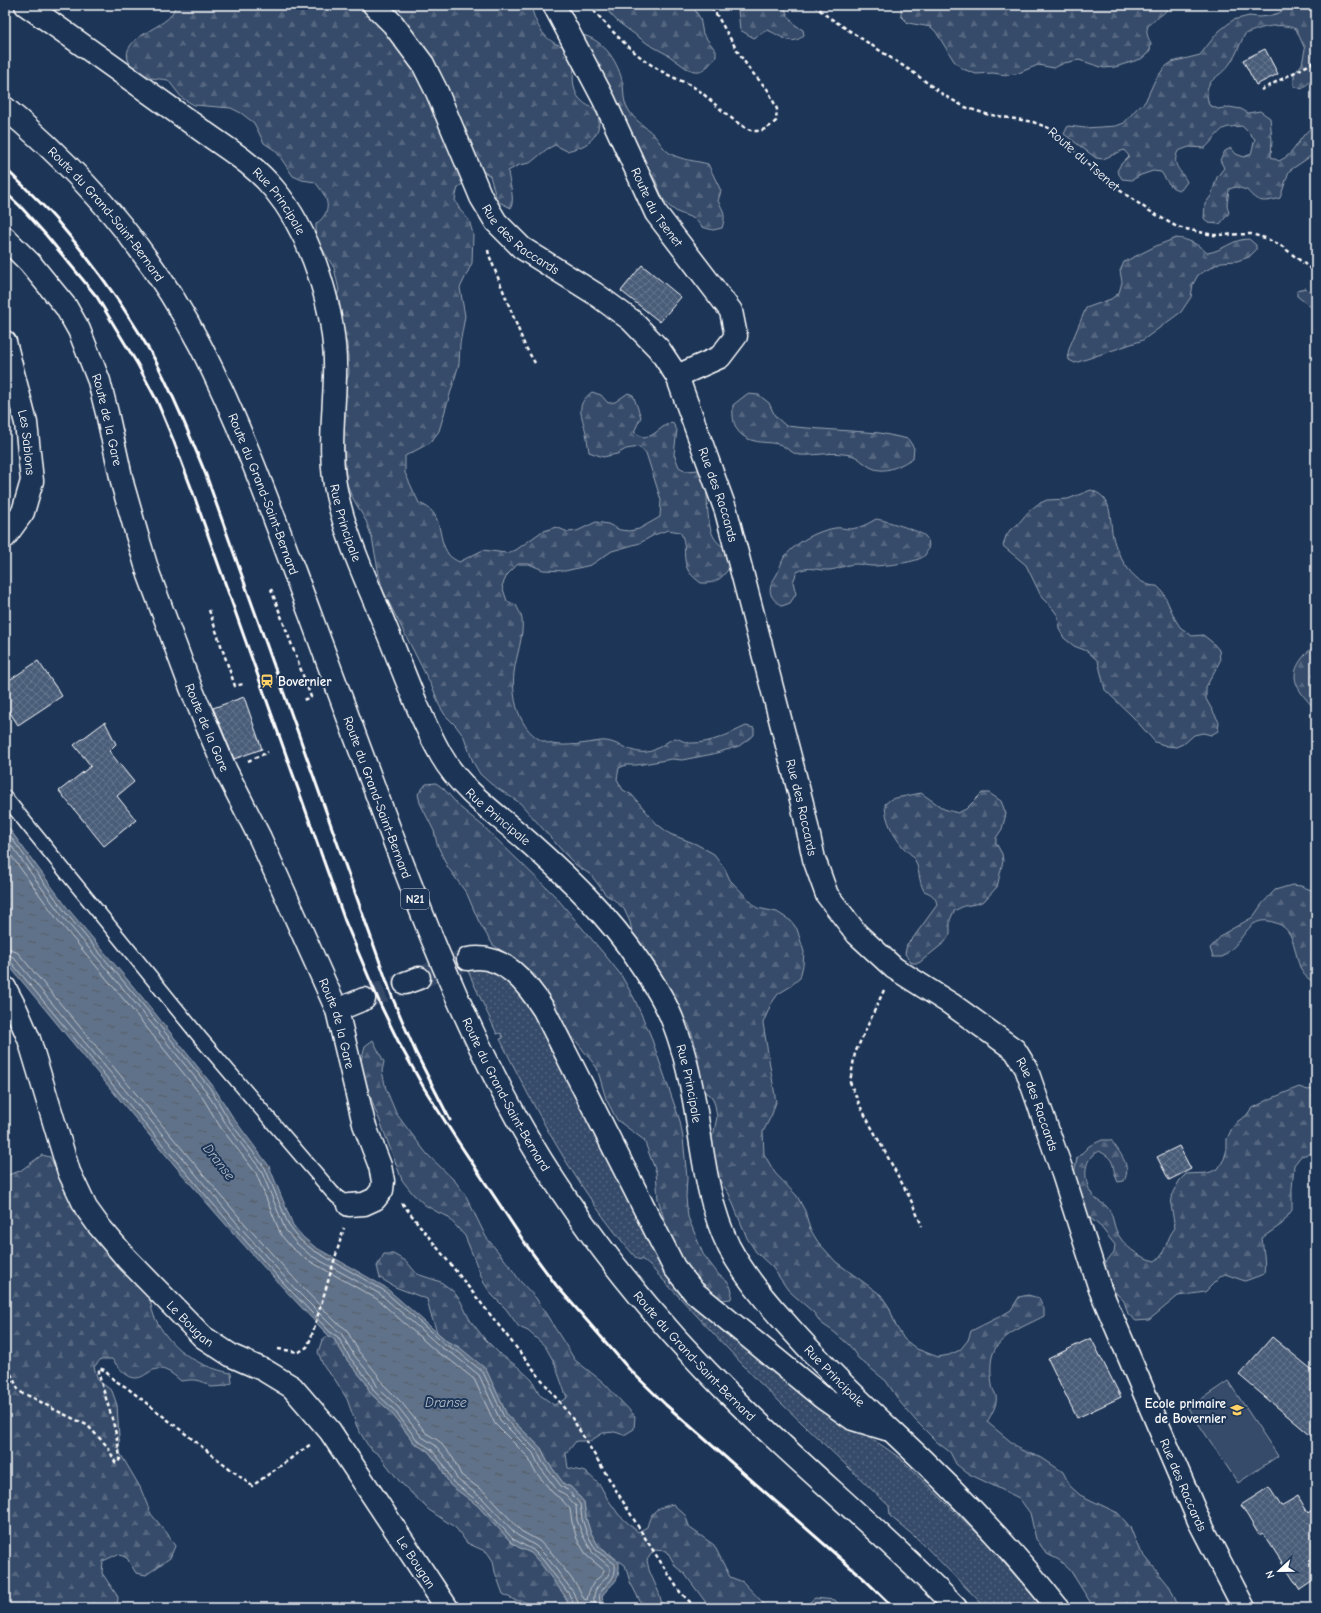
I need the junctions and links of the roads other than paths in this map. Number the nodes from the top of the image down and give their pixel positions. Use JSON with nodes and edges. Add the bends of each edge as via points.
{"nodes":[{"id":1,"x":26,"y":5,"type":"edge"},
{"id":2,"x":374,"y":5,"type":"edge"},
{"id":3,"x":554,"y":5,"type":"edge"},
{"id":4,"x":5,"y":108,"type":"edge"},
{"id":5,"x":5,"y":238,"type":"edge"},
{"id":6,"x":5,"y":342,"type":"edge"},
{"id":7,"x":677,"y":376,"type":"junction"},
{"id":8,"x":5,"y":537,"type":"edge"},
{"id":9,"x":5,"y":797,"type":"edge"},
{"id":10,"x":468,"y":959,"type":"tunnel mouth"},
{"id":11,"x":5,"y":988,"type":"edge"},
{"id":12,"x":364,"y":999,"type":"tunnel mouth"},
{"id":13,"x":337,"y":1010,"type":"junction"},
{"id":14,"x":348,"y":1213,"type":"joint"},
{"id":15,"x":891,"y":1430,"type":"junction"},
{"id":16,"x":447,"y":1608,"type":"edge"},
{"id":17,"x":956,"y":1608,"type":"edge"},
{"id":18,"x":1058,"y":1608,"type":"edge"},
{"id":19,"x":1244,"y":1608,"type":"edge"}],
"edges":[{"from":1,"to":15,"type":"street","name":"Rue Principale","via":[[242,158],[259,172],[291,212],[313,256],[332,321],[335,374],[332,455],[336,492],[347,530],[433,741],[444,761],[460,780],[571,881],[638,958],[672,1020],[681,1046],[710,1193],[730,1248],[766,1301],[800,1340]]},
{"from":2,"to":7,"type":"street","name":"Rue des Raccards","via":[[393,24],[423,64],[481,197],[496,222],[522,248],[594,293],[631,320],[659,349]]},
{"from":3,"to":7,"type":"street","name":"Route du Tsenet","via":[[604,100],[656,213],[731,311],[736,336],[720,357]]},
{"from":4,"to":17,"type":"street","name":"Route du Grand-Saint-Bernard","number":"N21","via":[[35,133],[101,201],[154,271],[199,343],[258,475],[420,911],[486,1061],[547,1169],[602,1248],[668,1330],[743,1407]]},
{"from":5,"to":13,"type":"street","name":"Route de la Gare","via":[[30,263],[66,307],[79,330],[99,381],[123,486],[162,612],[226,771],[260,838]]},
{"from":6,"to":8,"type":"street","name":"Les Sablons","via":[[26,422],[32,481],[23,512]]},
{"from":7,"to":19,"type":"street","name":"Rue des Raccards","via":[[726,511],[814,859],[828,895],[857,934],[894,968],[1010,1046],[1026,1068],[1100,1289],[1199,1521]]},
{"from":9,"to":14,"type":"lane","via":[[202,1040]]},
{"from":10,"to":15,"type":"street","via":[[478,957],[496,961],[520,977],[534,994],[674,1267],[694,1292],[823,1398],[854,1419]]},
{"from":11,"to":16,"type":"street","name":"Le Bougan","via":[[29,1039],[70,1172],[86,1208],[127,1259],[203,1337],[232,1356],[264,1370],[292,1387],[330,1431]]},
{"from":12,"to":13,"type":"street"},
{"from":13,"to":14,"type":"street","name":"Route de la Gare","via":[[364,1124],[383,1172],[382,1190],[375,1199]]},
{"from":15,"to":18,"type":"street","name":"Rue Principale","via":[[1006,1544]]}]}
